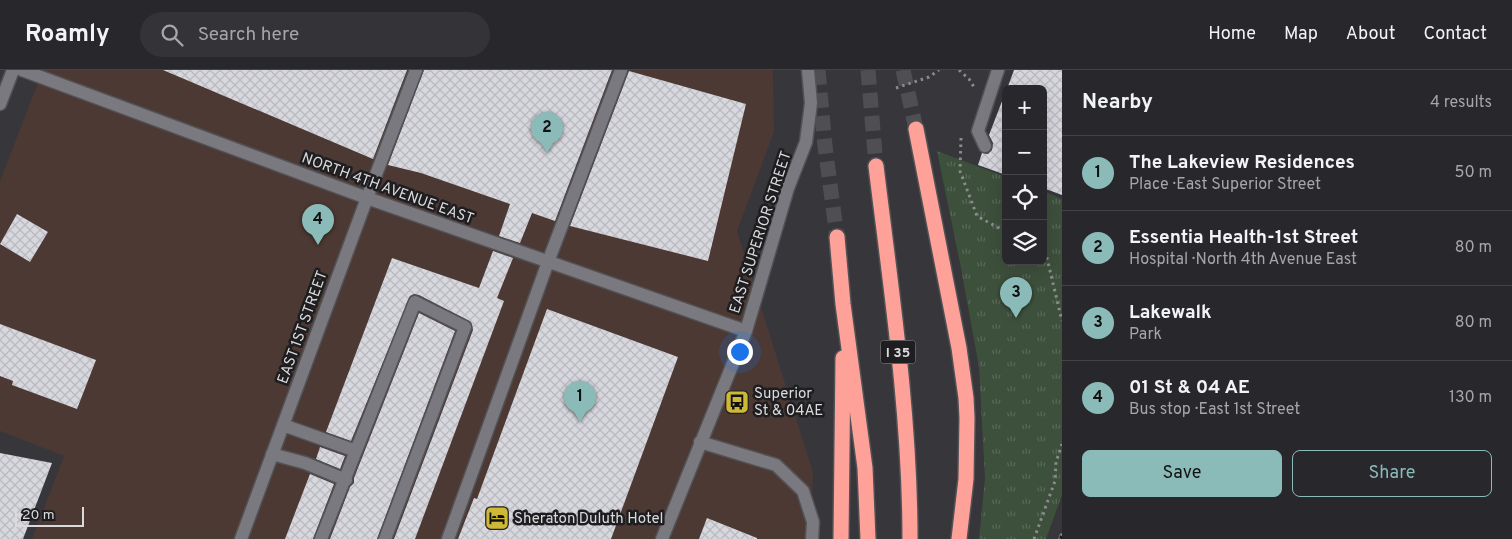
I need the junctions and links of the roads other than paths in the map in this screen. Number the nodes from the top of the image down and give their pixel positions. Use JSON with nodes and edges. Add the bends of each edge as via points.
{"nodes":[{"id":1,"x":13,"y":70,"type":"edge"},
{"id":2,"x":22,"y":70,"type":"edge"},
{"id":3,"x":416,"y":70,"type":"edge"},
{"id":4,"x":621,"y":70,"type":"edge"},
{"id":5,"x":808,"y":70,"type":"edge"},
{"id":6,"x":998,"y":70,"type":"edge"},
{"id":7,"x":0,"y":104,"type":"edge"},
{"id":8,"x":916,"y":130,"type":"tunnel mouth"},
{"id":9,"x":985,"y":146,"type":"dead end"},
{"id":10,"x":876,"y":166,"type":"tunnel mouth"},
{"id":11,"x":367,"y":198,"type":"junction"},
{"id":12,"x":837,"y":237,"type":"tunnel mouth"},
{"id":13,"x":548,"y":262,"type":"junction"},
{"id":14,"x":843,"y":304,"type":"junction"},
{"id":15,"x":746,"y":331,"type":"junction"},
{"id":16,"x":283,"y":425,"type":"junction"},
{"id":17,"x":700,"y":442,"type":"junction"},
{"id":18,"x":356,"y":451,"type":"junction"},
{"id":19,"x":272,"y":454,"type":"junction"},
{"id":20,"x":346,"y":480,"type":"junction"},
{"id":21,"x":241,"y":539,"type":"edge"},
{"id":22,"x":320,"y":539,"type":"edge"},
{"id":23,"x":385,"y":539,"type":"edge"},
{"id":24,"x":448,"y":539,"type":"edge"},
{"id":25,"x":662,"y":539,"type":"edge"},
{"id":26,"x":812,"y":539,"type":"edge"},
{"id":27,"x":841,"y":539,"type":"edge"},
{"id":28,"x":868,"y":539,"type":"edge"},
{"id":29,"x":910,"y":539,"type":"edge"},
{"id":30,"x":959,"y":539,"type":"edge"}],
"edges":[{"from":1,"to":7,"type":"street"},
{"from":2,"to":11,"type":"street","name":"NORTH 4TH AVENUE EAST"},
{"from":3,"to":11,"type":"street","name":"EAST 1ST STREET"},
{"from":4,"to":13,"type":"street"},
{"from":5,"to":15,"type":"street","name":"EAST SUPERIOR STREET","via":[[810,103],[806,142],[788,188]]},
{"from":6,"to":9,"type":"street","via":[[978,130]]},
{"from":8,"to":30,"type":"highway","via":[[963,374],[967,426],[966,479]]},
{"from":10,"to":29,"type":"highway","number":"I 35","via":[[898,348]]},
{"from":11,"to":13,"type":"street","name":"NORTH 4TH AVENUE EAST"},
{"from":11,"to":16,"type":"street","name":"EAST 1ST STREET"},
{"from":12,"to":14,"type":"highway"},
{"from":13,"to":15,"type":"street","name":"NORTH 4TH AVENUE EAST"},
{"from":13,"to":24,"type":"street"},
{"from":14,"to":27,"type":"highway"},
{"from":14,"to":28,"type":"highway","via":[[865,468]]},
{"from":15,"to":17,"type":"street","name":"EAST SUPERIOR STREET"},
{"from":16,"to":18,"type":"street"},
{"from":16,"to":19,"type":"street","name":"EAST 1ST STREET"},
{"from":17,"to":25,"type":"street","name":"EAST SUPERIOR STREET"},
{"from":17,"to":26,"type":"street","via":[[776,465],[803,491],[813,522]]},
{"from":18,"to":20,"type":"street"},
{"from":18,"to":23,"type":"street","via":[[415,302],[465,327]]},
{"from":19,"to":20,"type":"street"},
{"from":19,"to":21,"type":"street","name":"EAST 1ST STREET"},
{"from":20,"to":22,"type":"street"}]}
